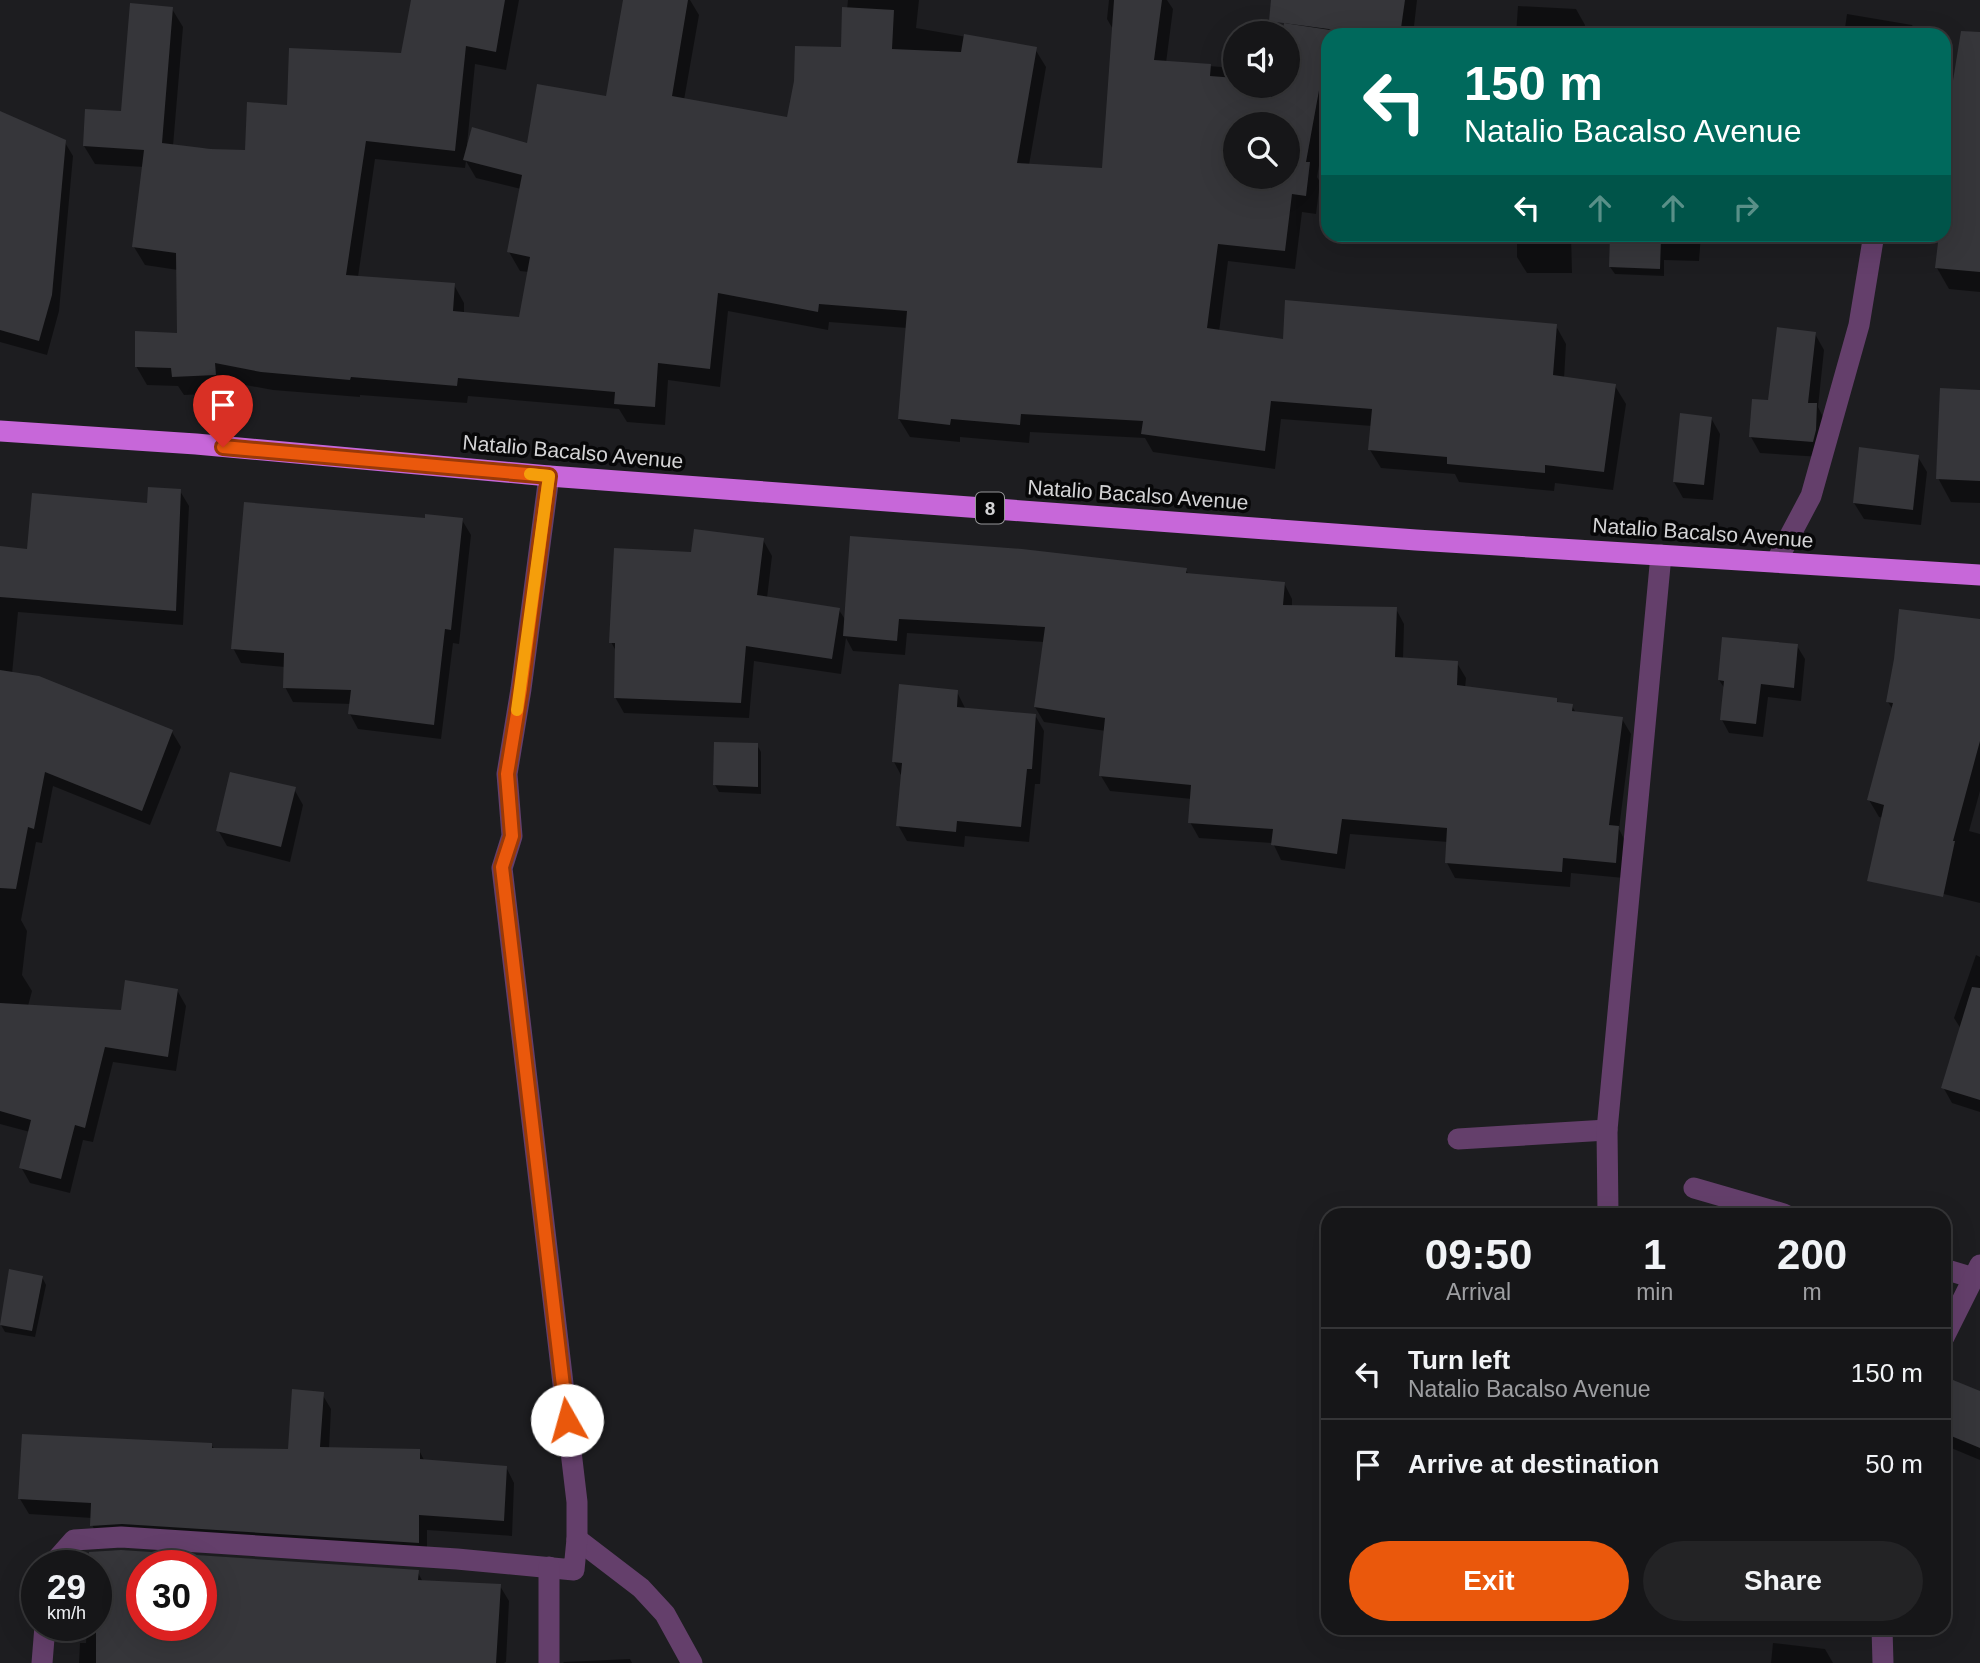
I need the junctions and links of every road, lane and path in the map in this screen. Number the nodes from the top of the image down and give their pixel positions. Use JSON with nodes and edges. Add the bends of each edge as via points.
{"nodes":[{"id":1,"x":1873,"y":242,"type":"edge"},
{"id":2,"x":0,"y":431,"type":"edge"},
{"id":3,"x":549,"y":476,"type":"junction"},
{"id":4,"x":1661,"y":555,"type":"junction"},
{"id":5,"x":1776,"y":562,"type":"junction"},
{"id":6,"x":1980,"y":575,"type":"edge"},
{"id":7,"x":1607,"y":1130,"type":"junction"},
{"id":8,"x":1458,"y":1139,"type":"dead end"},
{"id":9,"x":1694,"y":1188,"type":"dead end"},
{"id":10,"x":1608,"y":1208,"type":"edge"},
{"id":11,"x":1763,"y":1208,"type":"edge"},
{"id":12,"x":1951,"y":1269,"type":"edge"},
{"id":13,"x":1977,"y":1271,"type":"edge"},
{"id":14,"x":1951,"y":1323,"type":"edge"},
{"id":15,"x":577,"y":1539,"type":"junction"},
{"id":16,"x":65,"y":1550,"type":"edge"},
{"id":17,"x":549,"y":1567,"type":"junction"},
{"id":18,"x":1882,"y":1635,"type":"edge"},
{"id":19,"x":44,"y":1641,"type":"edge"},
{"id":20,"x":42,"y":1663,"type":"edge"},
{"id":21,"x":550,"y":1663,"type":"edge"},
{"id":22,"x":692,"y":1663,"type":"edge"},
{"id":23,"x":1883,"y":1663,"type":"edge"}],
"edges":[{"from":1,"to":5,"type":"street","via":[[1859,325],[1811,496]]},
{"from":2,"to":3,"type":"highway","name":"Natalio Bacalso Avenue","number":"8"},
{"from":3,"to":4,"type":"highway","name":"Natalio Bacalso Avenue","number":"8"},
{"from":3,"to":15,"type":"street","via":[[507,774],[512,836],[502,867],[577,1502]]},
{"from":4,"to":5,"type":"highway","name":"Natalio Bacalso Avenue","number":"8"},
{"from":4,"to":7,"type":"street"},
{"from":5,"to":6,"type":"highway","name":"Natalio Bacalso Avenue","number":"8"},
{"from":7,"to":8,"type":"street"},
{"from":7,"to":10,"type":"street"},
{"from":9,"to":11,"type":"street"},
{"from":12,"to":13,"type":"street"},
{"from":13,"to":14,"type":"street"},
{"from":15,"to":17,"type":"street","via":[[574,1570]]},
{"from":15,"to":22,"type":"street","via":[[641,1588],[665,1615]]},
{"from":16,"to":17,"type":"street","via":[[74,1540],[121,1537]]},
{"from":17,"to":21,"type":"street"},
{"from":18,"to":23,"type":"street"},
{"from":19,"to":20,"type":"street"}]}
